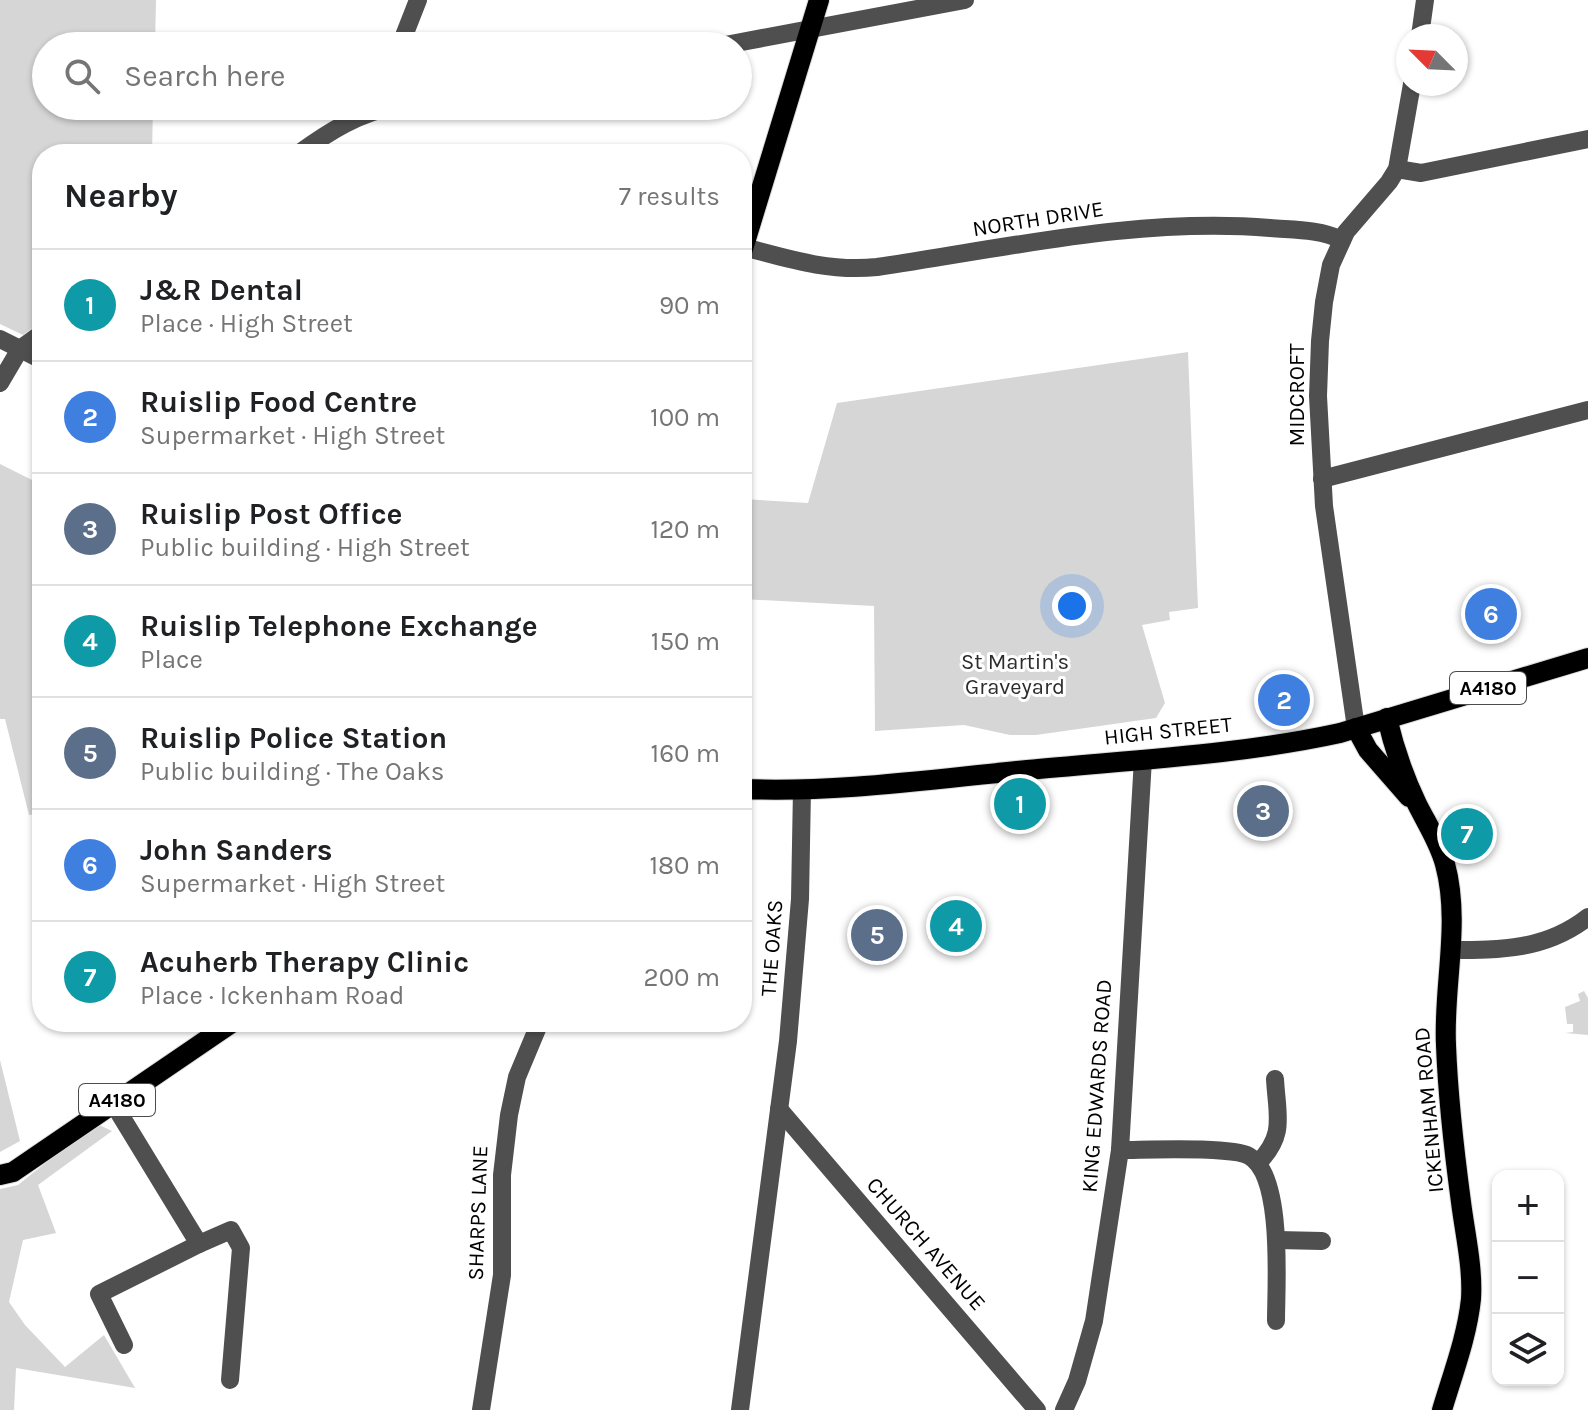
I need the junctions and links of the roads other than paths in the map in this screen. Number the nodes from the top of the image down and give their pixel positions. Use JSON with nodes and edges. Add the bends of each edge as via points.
{"nodes":[{"id":1,"x":418,"y":0,"type":"edge"},
{"id":2,"x":819,"y":0,"type":"edge"},
{"id":3,"x":965,"y":0,"type":"edge"},
{"id":4,"x":1425,"y":0,"type":"edge"},
{"id":5,"x":1422,"y":24,"type":"edge"},
{"id":6,"x":810,"y":29,"type":"junction"},
{"id":7,"x":405,"y":32,"type":"edge"},
{"id":8,"x":752,"y":40,"type":"edge"},
{"id":9,"x":1410,"y":96,"type":"edge"},
{"id":10,"x":351,"y":120,"type":"edge"},
{"id":11,"x":1588,"y":139,"type":"edge"},
{"id":12,"x":312,"y":144,"type":"edge"},
{"id":13,"x":1397,"y":169,"type":"junction"},
{"id":14,"x":752,"y":220,"type":"edge"},
{"id":15,"x":1342,"y":240,"type":"junction"},
{"id":16,"x":752,"y":252,"type":"edge"},
{"id":17,"x":0,"y":339,"type":"edge"},
{"id":18,"x":32,"y":340,"type":"edge"},
{"id":19,"x":20,"y":349,"type":"junction"},
{"id":20,"x":32,"y":355,"type":"edge"},
{"id":21,"x":0,"y":383,"type":"edge"},
{"id":22,"x":1588,"y":410,"type":"edge"},
{"id":23,"x":1322,"y":479,"type":"junction"},
{"id":24,"x":1588,"y":658,"type":"edge"},
{"id":25,"x":1387,"y":718,"type":"junction"},
{"id":26,"x":1356,"y":728,"type":"junction"},
{"id":27,"x":1143,"y":759,"type":"junction"},
{"id":28,"x":752,"y":789,"type":"edge"},
{"id":29,"x":802,"y":789,"type":"junction"},
{"id":30,"x":1419,"y":809,"type":"junction"},
{"id":31,"x":1588,"y":917,"type":"edge"},
{"id":32,"x":1450,"y":950,"type":"junction"},
{"id":33,"x":218,"y":1032,"type":"edge"},
{"id":34,"x":536,"y":1032,"type":"edge"},
{"id":35,"x":1275,"y":1079,"type":"dead end"},
{"id":36,"x":113,"y":1103,"type":"junction"},
{"id":37,"x":779,"y":1109,"type":"junction"},
{"id":38,"x":1120,"y":1150,"type":"junction"},
{"id":39,"x":1258,"y":1163,"type":"junction"},
{"id":40,"x":0,"y":1175,"type":"edge"},
{"id":41,"x":1278,"y":1240,"type":"junction"},
{"id":42,"x":1322,"y":1241,"type":"dead end"},
{"id":43,"x":199,"y":1244,"type":"junction"},
{"id":44,"x":1276,"y":1321,"type":"dead end"},
{"id":45,"x":124,"y":1345,"type":"dead end"},
{"id":46,"x":230,"y":1380,"type":"dead end"},
{"id":47,"x":481,"y":1410,"type":"edge"},
{"id":48,"x":740,"y":1410,"type":"edge"},
{"id":49,"x":1037,"y":1410,"type":"edge"},
{"id":50,"x":1064,"y":1410,"type":"edge"},
{"id":51,"x":1442,"y":1410,"type":"edge"}],
"edges":[{"from":1,"to":7,"type":"street"},
{"from":2,"to":6,"type":"main road"},
{"from":3,"to":6,"type":"street"},
{"from":4,"to":5,"type":"street"},
{"from":6,"to":8,"type":"street"},
{"from":6,"to":14,"type":"main road"},
{"from":9,"to":13,"type":"street","name":"MIDCROFT"},
{"from":10,"to":12,"type":"street"},
{"from":11,"to":13,"type":"street","via":[[1421,173]]},
{"from":13,"to":15,"type":"street","name":"MIDCROFT"},
{"from":15,"to":16,"type":"street","name":"NORTH DRIVE","via":[[1314,232],[1189,225],[847,270]]},
{"from":15,"to":23,"type":"street","name":"MIDCROFT","via":[[1328,280],[1320,341]]},
{"from":17,"to":19,"type":"street"},
{"from":18,"to":19,"type":"street"},
{"from":19,"to":20,"type":"street"},
{"from":19,"to":21,"type":"street"},
{"from":22,"to":23,"type":"street"},
{"from":23,"to":26,"type":"street","name":"MIDCROFT"},
{"from":24,"to":25,"type":"main road","name":"HIGH STREET","number":"A4180"},
{"from":25,"to":26,"type":"main road","name":"HIGH STREET","number":"A4180"},
{"from":25,"to":30,"type":"main road","name":"ICKENHAM ROAD"},
{"from":26,"to":27,"type":"main road","name":"HIGH STREET","number":"A4180","via":[[1309,740]]},
{"from":26,"to":30,"type":"main road","name":"ICKENHAM ROAD","via":[[1368,750]]},
{"from":27,"to":29,"type":"main road","name":"HIGH STREET","number":"A4180"},
{"from":27,"to":38,"type":"street","name":"KING EDWARDS ROAD"},
{"from":28,"to":29,"type":"main road","name":"HIGH STREET","number":"A4180"},
{"from":29,"to":37,"type":"street","name":"THE OAKS","via":[[795,972]]},
{"from":30,"to":32,"type":"main road","name":"ICKENHAM ROAD","via":[[1446,865]]},
{"from":31,"to":32,"type":"street","via":[[1531,946]]},
{"from":32,"to":51,"type":"main road","name":"ICKENHAM ROAD","via":[[1446,1044],[1471,1296]]},
{"from":33,"to":36,"type":"main road","number":"A4180"},
{"from":34,"to":47,"type":"street","name":"SHARPS LANE","via":[[517,1077],[503,1156],[502,1275]]},
{"from":35,"to":39,"type":"street","via":[[1278,1133],[1271,1151]]},
{"from":36,"to":40,"type":"main road","number":"A4180","via":[[13,1172]]},
{"from":36,"to":43,"type":"street"},
{"from":37,"to":48,"type":"street","name":"THE OAKS"},
{"from":37,"to":49,"type":"street","name":"CHURCH AVENUE"},
{"from":38,"to":39,"type":"street","via":[[1231,1152]]},
{"from":38,"to":50,"type":"street","name":"KING EDWARDS ROAD","via":[[1094,1321]]},
{"from":39,"to":41,"type":"street"},
{"from":41,"to":42,"type":"street"},
{"from":41,"to":44,"type":"street"},
{"from":43,"to":45,"type":"street","via":[[99,1294]]},
{"from":43,"to":46,"type":"street","via":[[231,1230],[241,1248]]}]}
